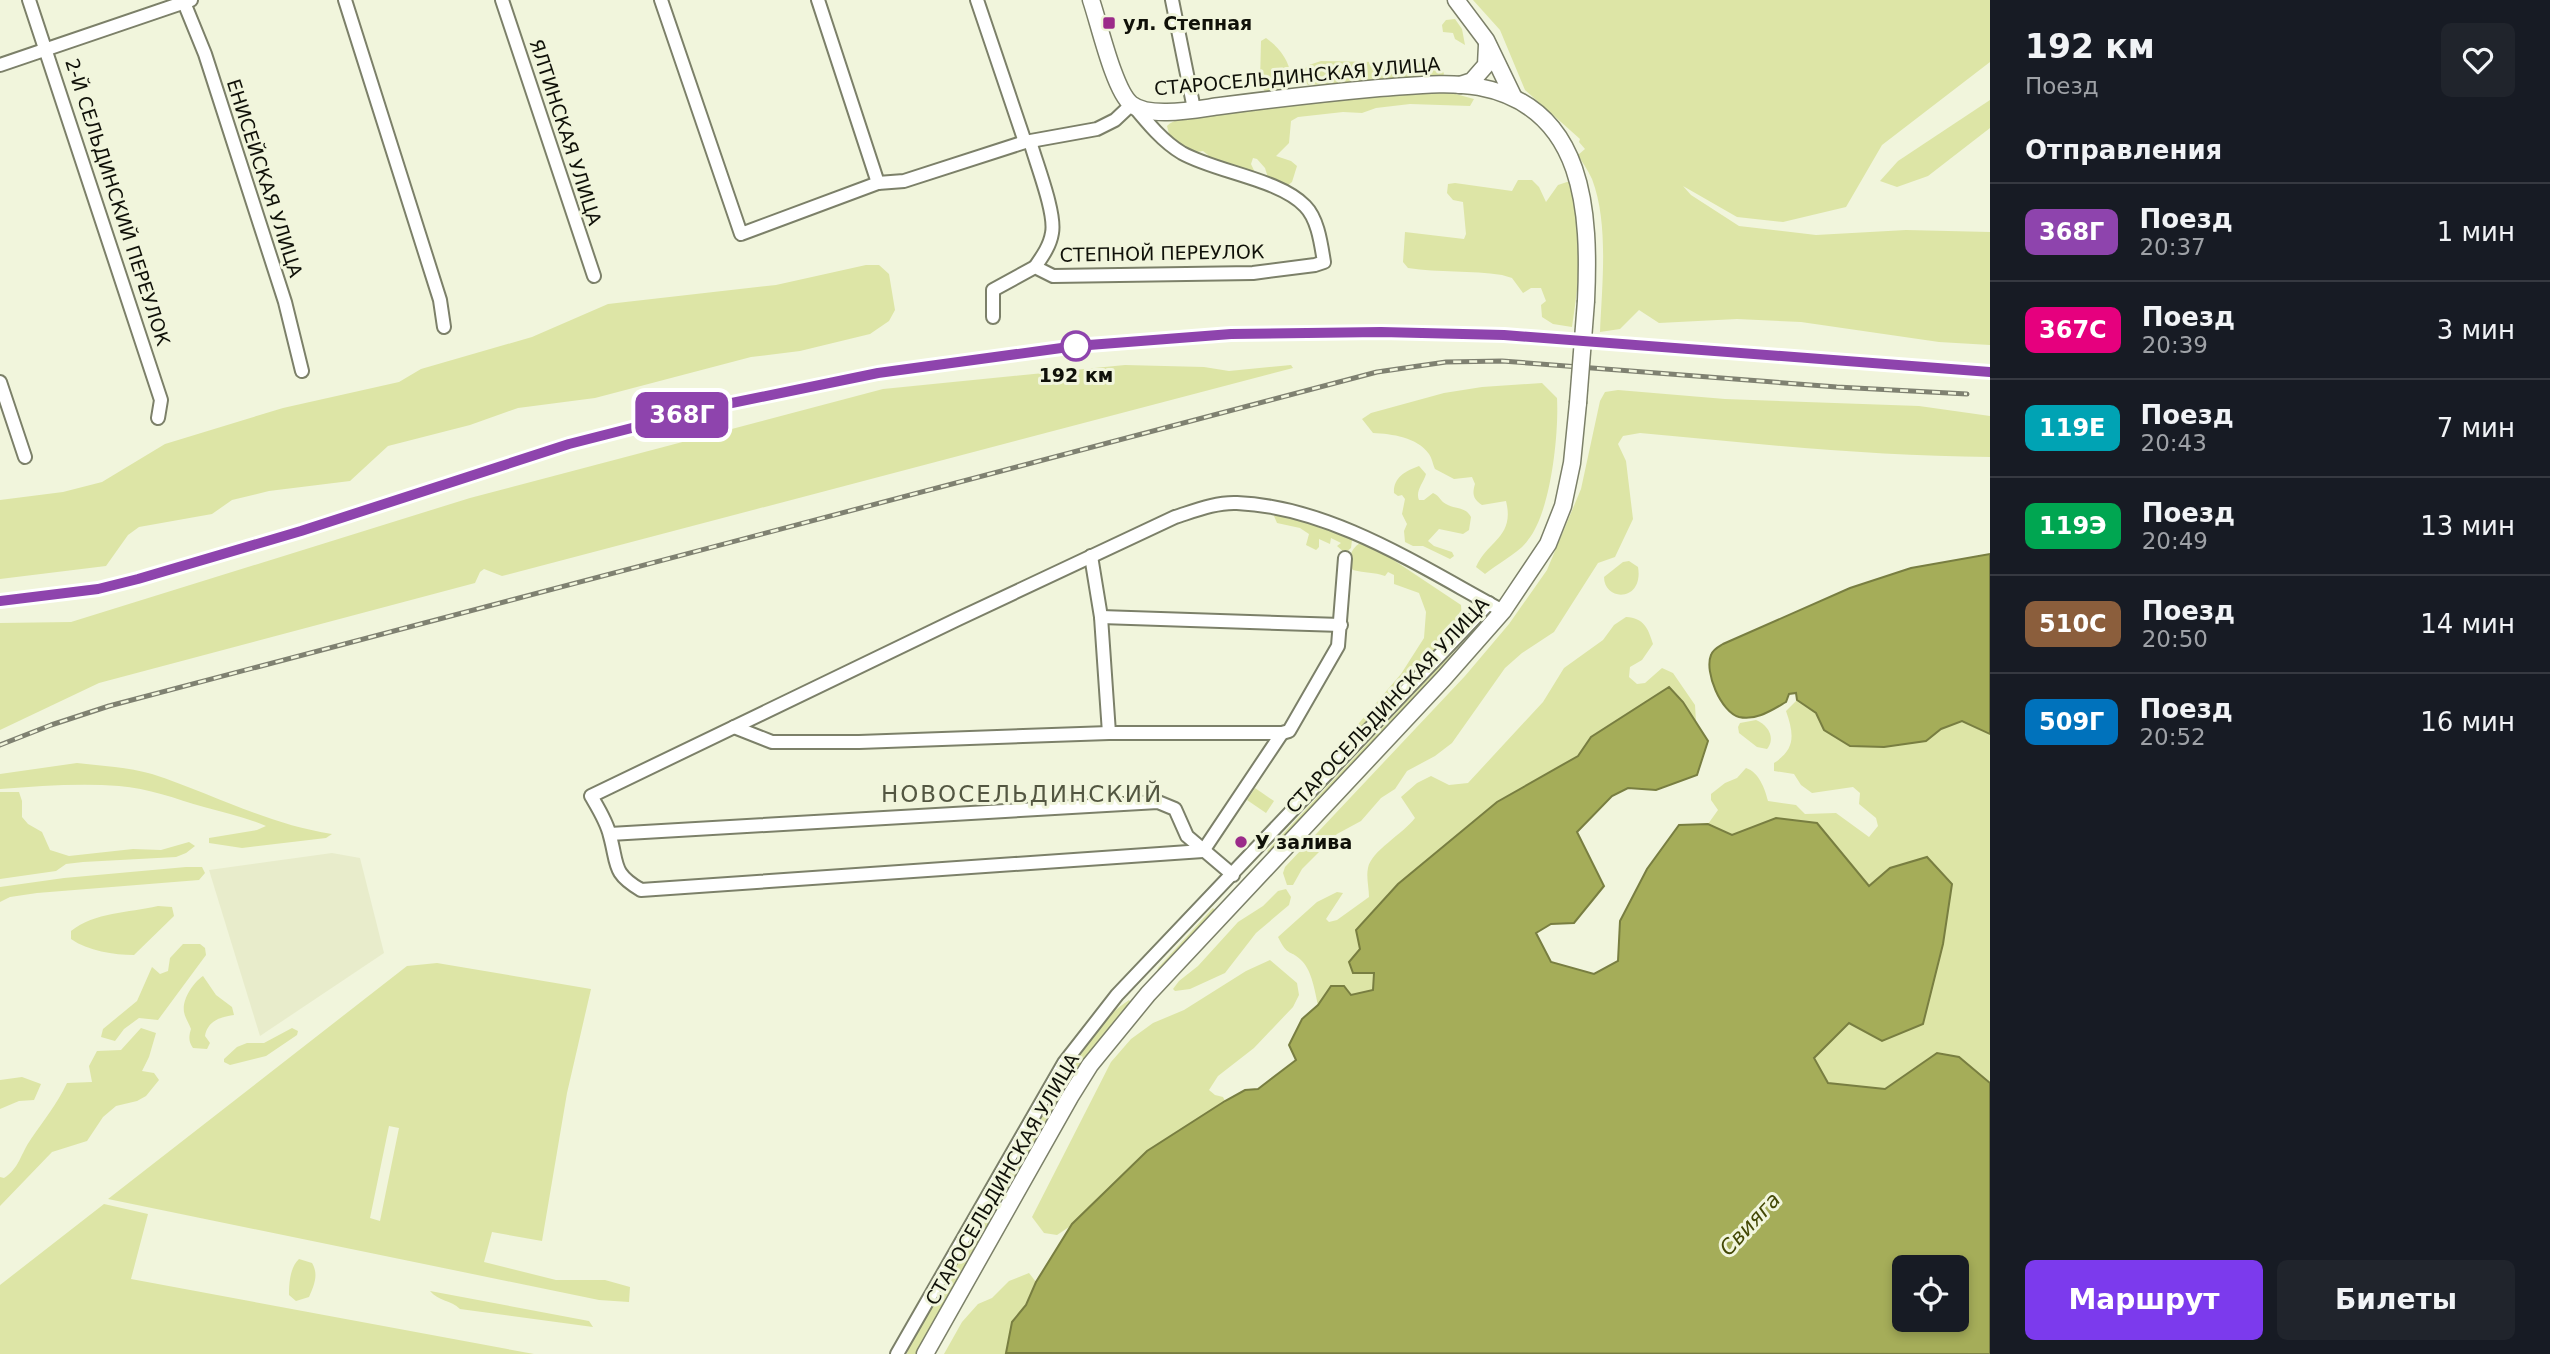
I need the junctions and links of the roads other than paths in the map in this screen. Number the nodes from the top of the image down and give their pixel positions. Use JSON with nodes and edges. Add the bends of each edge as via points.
{"nodes":[{"id":1,"x":29,"y":0,"type":"edge"},
{"id":2,"x":345,"y":0,"type":"edge"},
{"id":3,"x":502,"y":0,"type":"edge"},
{"id":4,"x":661,"y":0,"type":"edge"},
{"id":5,"x":818,"y":0,"type":"edge"},
{"id":6,"x":976,"y":0,"type":"edge"},
{"id":7,"x":1091,"y":0,"type":"edge"},
{"id":8,"x":1172,"y":0,"type":"edge"},
{"id":9,"x":1456,"y":0,"type":"edge"},
{"id":10,"x":186,"y":1,"type":"edge"},
{"id":11,"x":1486,"y":40,"type":"junction"},
{"id":12,"x":47,"y":49,"type":"junction"},
{"id":13,"x":0,"y":65,"type":"edge"},
{"id":14,"x":1458,"y":85,"type":"junction"},
{"id":15,"x":1513,"y":96,"type":"junction"},
{"id":16,"x":1132,"y":104,"type":"junction"},
{"id":17,"x":1194,"y":109,"type":"junction"},
{"id":18,"x":1028,"y":142,"type":"junction"},
{"id":19,"x":878,"y":183,"type":"junction"},
{"id":20,"x":1035,"y":267,"type":"junction"},
{"id":21,"x":594,"y":276,"type":"dead end"},
{"id":22,"x":993,"y":317,"type":"dead end"},
{"id":23,"x":444,"y":327,"type":"dead end"},
{"id":24,"x":302,"y":371,"type":"dead end"},
{"id":25,"x":0,"y":382,"type":"edge"},
{"id":26,"x":158,"y":418,"type":"dead end"},
{"id":27,"x":25,"y":457,"type":"dead end"},
{"id":28,"x":1091,"y":556,"type":"junction"},
{"id":29,"x":1345,"y":558,"type":"dead end"},
{"id":30,"x":1496,"y":607,"type":"junction"},
{"id":31,"x":1101,"y":617,"type":"junction"},
{"id":32,"x":1341,"y":625,"type":"junction"},
{"id":33,"x":734,"y":727,"type":"junction"},
{"id":34,"x":1109,"y":733,"type":"junction"},
{"id":35,"x":1282,"y":733,"type":"junction"},
{"id":36,"x":610,"y":834,"type":"junction"},
{"id":37,"x":1203,"y":851,"type":"junction"},
{"id":38,"x":1233,"y":875,"type":"junction"},
{"id":39,"x":1132,"y":979,"type":"junction"},
{"id":40,"x":1149,"y":994,"type":"junction"},
{"id":41,"x":897,"y":1354,"type":"edge"},
{"id":42,"x":925,"y":1354,"type":"edge"}],
"edges":[{"from":1,"to":12,"type":"street","name":"2-Й СЕЛЬДИНСКИЙ ПЕРЕУЛОК"},
{"from":2,"to":23,"type":"street","via":[[440,300]]},
{"from":3,"to":21,"type":"street","name":"ЯЛТИНСКАЯ УЛИЦА"},
{"from":4,"to":19,"type":"street","via":[[741,234]]},
{"from":5,"to":19,"type":"street"},
{"from":6,"to":18,"type":"street"},
{"from":7,"to":16,"type":"main road","via":[[1116,78]]},
{"from":8,"to":17,"type":"street"},
{"from":9,"to":11,"type":"main road"},
{"from":10,"to":12,"type":"street"},
{"from":10,"to":24,"type":"street","name":"ЕНИСЕЙСКАЯ УЛИЦА","via":[[285,302]]},
{"from":11,"to":14,"type":"main road","via":[[1486,65],[1472,81]]},
{"from":11,"to":15,"type":"main road"},
{"from":12,"to":13,"type":"street"},
{"from":12,"to":26,"type":"street","name":"2-Й СЕЛЬДИНСКИЙ ПЕРЕУЛОК","via":[[161,400]]},
{"from":14,"to":15,"type":"main road","name":"СТАРОСЕЛЬДИНСКАЯ УЛИЦА"},
{"from":14,"to":17,"type":"main road","name":"СТАРОСЕЛЬДИНСКАЯ УЛИЦА","via":[[1380,88]]},
{"from":15,"to":30,"type":"main road","name":"СТАРОСЕЛЬДИНСКАЯ УЛИЦА","bridge":true,"via":[[1543,119],[1574,167],[1586,210],[1588,259],[1572,463],[1563,506],[1548,544]]},
{"from":16,"to":17,"type":"main road","name":"СТАРОСЕЛЬДИНСКАЯ УЛИЦА","via":[[1149,111]]},
{"from":16,"to":18,"type":"street","via":[[1097,129]]},
{"from":16,"to":20,"type":"street","name":"СТЕПНОЙ ПЕРЕУЛОК","via":[[1182,152],[1289,194],[1307,207],[1324,262],[1213,274],[1053,276]]},
{"from":18,"to":19,"type":"street","via":[[904,181]]},
{"from":18,"to":20,"type":"street","via":[[1053,231]]},
{"from":20,"to":22,"type":"street","name":"СТЕПНОЙ ПЕРЕУЛОК","via":[[993,289]]},
{"from":25,"to":27,"type":"street"},
{"from":28,"to":30,"type":"street","via":[[1175,517],[1236,503],[1321,519]]},
{"from":28,"to":31,"type":"street"},
{"from":28,"to":33,"type":"street"},
{"from":29,"to":32,"type":"street"},
{"from":30,"to":38,"type":"street"},
{"from":30,"to":40,"type":"main road","name":"СТАРОСЕЛЬДИНСКАЯ УЛИЦА","via":[[1444,678]]},
{"from":31,"to":32,"type":"street"},
{"from":31,"to":34,"type":"street"},
{"from":32,"to":35,"type":"street","via":[[1338,646],[1289,732]]},
{"from":33,"to":34,"type":"street","via":[[772,742]]},
{"from":33,"to":36,"type":"street","via":[[591,796]]},
{"from":34,"to":35,"type":"street"},
{"from":35,"to":37,"type":"street"},
{"from":36,"to":37,"type":"street","via":[[1158,802],[1175,809],[1187,836]]},
{"from":36,"to":37,"type":"street","via":[[615,867],[641,890]]},
{"from":37,"to":38,"type":"street"},
{"from":38,"to":39,"type":"street"},
{"from":39,"to":40,"type":"street"},
{"from":39,"to":41,"type":"street","via":[[1064,1063]]},
{"from":40,"to":42,"type":"main road","name":"СТАРОСЕЛЬДИНСКАЯ УЛИЦА","via":[[1090,1065]]}]}
